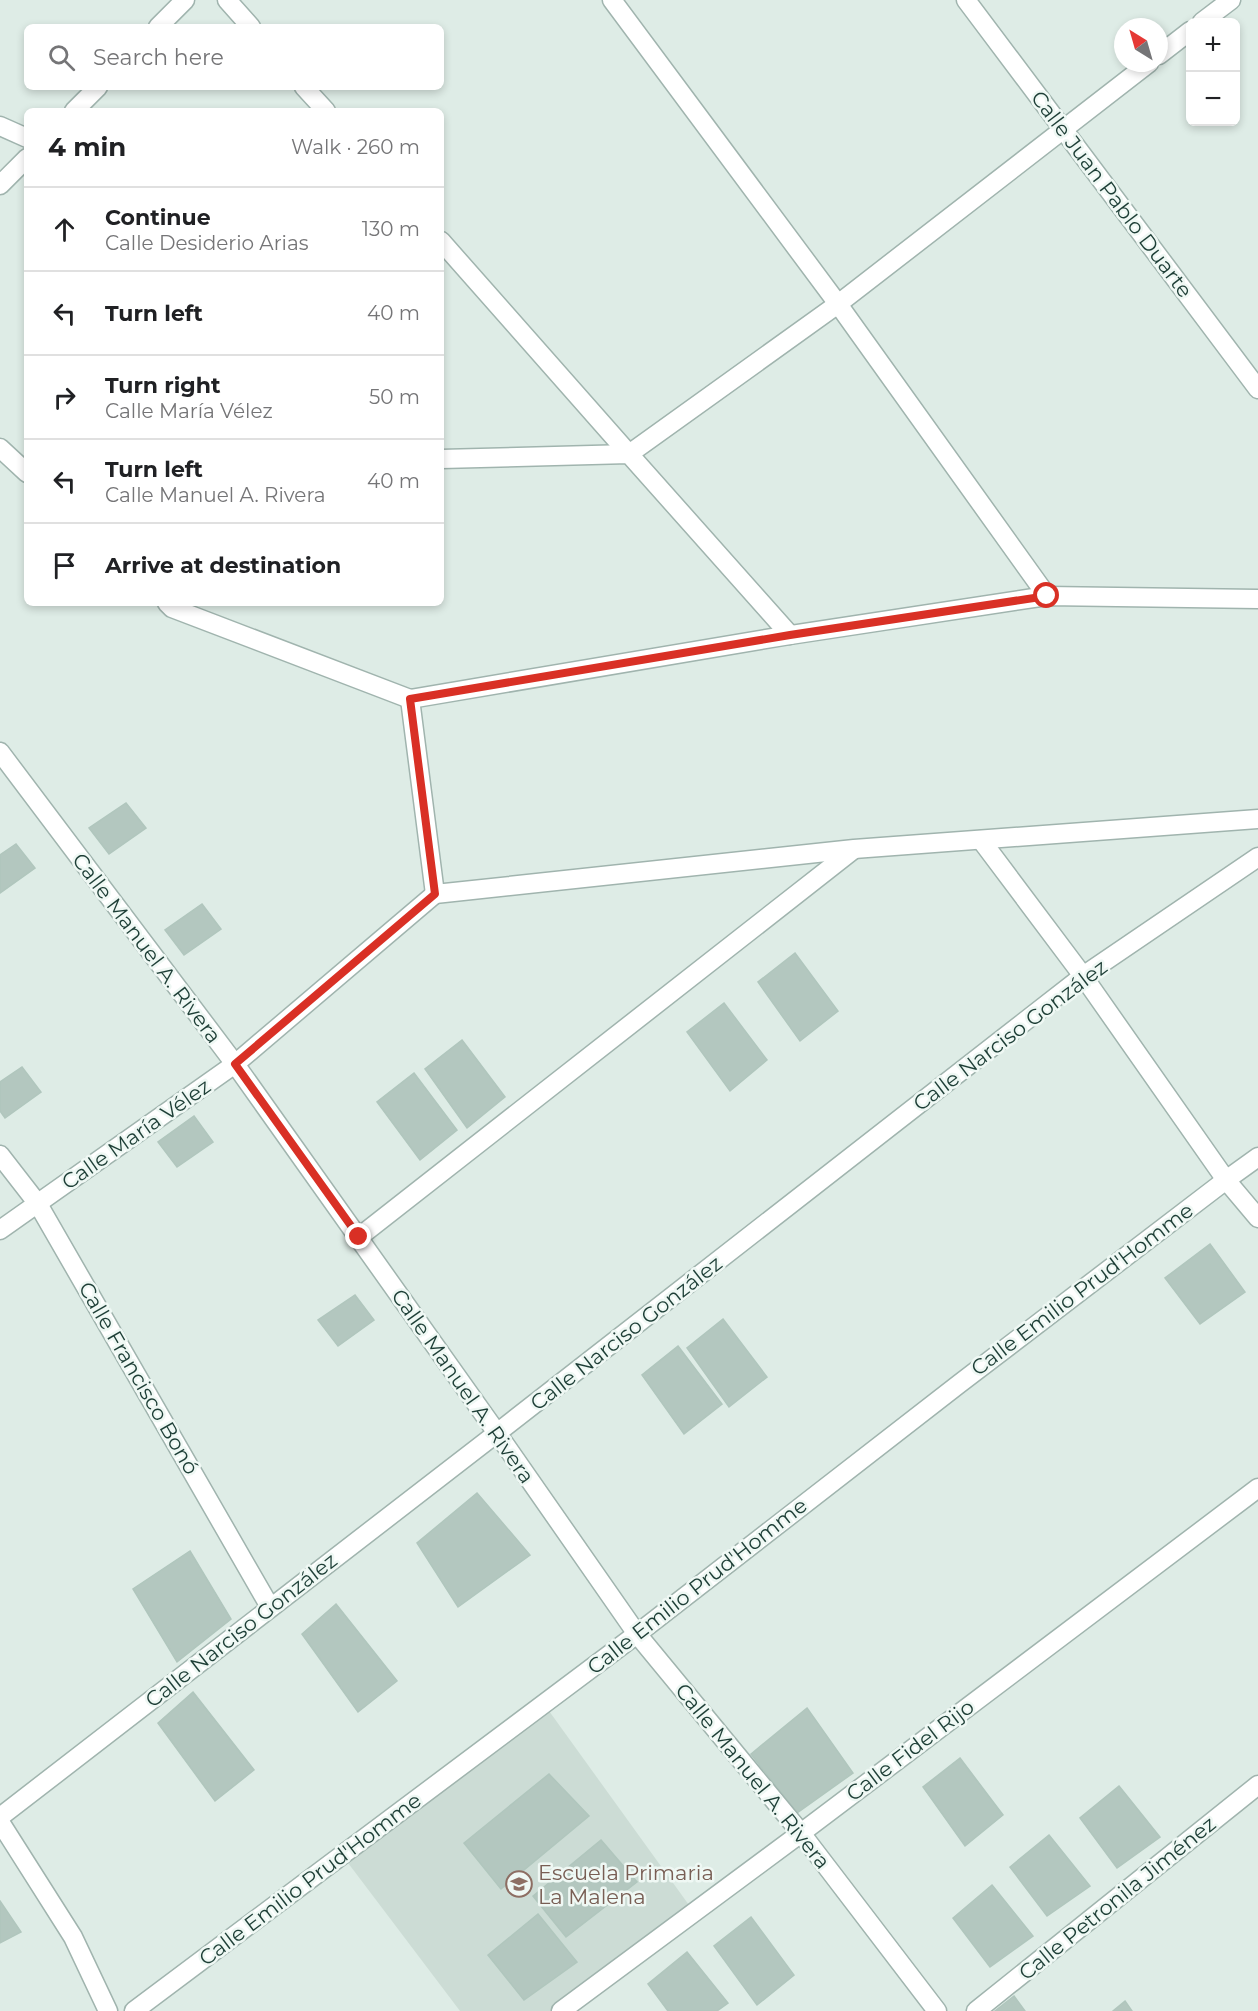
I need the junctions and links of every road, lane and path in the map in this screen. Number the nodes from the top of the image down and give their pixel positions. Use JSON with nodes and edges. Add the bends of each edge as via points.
{"nodes":[{"id":1,"x":185,"y":0,"type":"edge"},
{"id":2,"x":227,"y":0,"type":"edge"},
{"id":3,"x":612,"y":0,"type":"edge"},
{"id":4,"x":966,"y":0,"type":"edge"},
{"id":5,"x":1231,"y":0,"type":"edge"},
{"id":6,"x":1207,"y":18,"type":"edge"},
{"id":7,"x":161,"y":24,"type":"edge"},
{"id":8,"x":248,"y":24,"type":"edge"},
{"id":9,"x":1186,"y":35,"type":"edge"},
{"id":10,"x":1168,"y":48,"type":"edge"},
{"id":11,"x":1137,"y":72,"type":"edge"},
{"id":12,"x":95,"y":90,"type":"edge"},
{"id":13,"x":307,"y":90,"type":"edge"},
{"id":14,"x":77,"y":108,"type":"edge"},
{"id":15,"x":323,"y":108,"type":"edge"},
{"id":16,"x":0,"y":126,"type":"edge"},
{"id":17,"x":1063,"y":129,"type":"junction"},
{"id":18,"x":24,"y":137,"type":"edge"},
{"id":19,"x":24,"y":161,"type":"edge"},
{"id":20,"x":0,"y":185,"type":"edge"},
{"id":21,"x":444,"y":244,"type":"edge"},
{"id":22,"x":838,"y":304,"type":"junction"},
{"id":23,"x":1258,"y":388,"type":"edge"},
{"id":24,"x":0,"y":448,"type":"edge"},
{"id":25,"x":629,"y":454,"type":"junction"},
{"id":26,"x":444,"y":459,"type":"edge"},
{"id":27,"x":24,"y":470,"type":"edge"},
{"id":28,"x":1047,"y":596,"type":"junction"},
{"id":29,"x":1258,"y":599,"type":"edge"},
{"id":30,"x":170,"y":606,"type":"edge"},
{"id":31,"x":790,"y":635,"type":"junction"},
{"id":32,"x":410,"y":699,"type":"junction"},
{"id":33,"x":0,"y":752,"type":"edge"},
{"id":34,"x":1258,"y":819,"type":"edge"},
{"id":35,"x":981,"y":840,"type":"junction"},
{"id":36,"x":854,"y":849,"type":"junction"},
{"id":37,"x":1258,"y":857,"type":"edge"},
{"id":38,"x":435,"y":894,"type":"junction"},
{"id":39,"x":1083,"y":976,"type":"junction"},
{"id":40,"x":235,"y":1064,"type":"junction"},
{"id":41,"x":0,"y":1155,"type":"edge"},
{"id":42,"x":1258,"y":1157,"type":"edge"},
{"id":43,"x":1226,"y":1180,"type":"junction"},
{"id":44,"x":38,"y":1204,"type":"junction"},
{"id":45,"x":1258,"y":1218,"type":"edge"},
{"id":46,"x":0,"y":1230,"type":"edge"},
{"id":47,"x":359,"y":1237,"type":"junction"},
{"id":48,"x":497,"y":1433,"type":"junction"},
{"id":49,"x":1258,"y":1488,"type":"edge"},
{"id":50,"x":270,"y":1607,"type":"junction"},
{"id":51,"x":637,"y":1635,"type":"junction"},
{"id":52,"x":1258,"y":1785,"type":"edge"},
{"id":53,"x":0,"y":1816,"type":"edge"},
{"id":54,"x":0,"y":1822,"type":"edge"},
{"id":55,"x":801,"y":1833,"type":"junction"},
{"id":56,"x":108,"y":2011,"type":"edge"},
{"id":57,"x":134,"y":2011,"type":"edge"},
{"id":58,"x":561,"y":2011,"type":"edge"},
{"id":59,"x":938,"y":2011,"type":"edge"},
{"id":60,"x":976,"y":2011,"type":"edge"}],
"edges":[{"from":1,"to":7,"type":"street"},
{"from":2,"to":8,"type":"street"},
{"from":3,"to":22,"type":"street"},
{"from":4,"to":17,"type":"street","name":"Calle Juan Pablo Duarte"},
{"from":5,"to":6,"type":"street"},
{"from":9,"to":10,"type":"street"},
{"from":11,"to":17,"type":"street"},
{"from":12,"to":14,"type":"street"},
{"from":13,"to":15,"type":"street"},
{"from":16,"to":18,"type":"street"},
{"from":17,"to":22,"type":"street"},
{"from":17,"to":23,"type":"street","name":"Calle Juan Pablo Duarte"},
{"from":19,"to":20,"type":"street"},
{"from":21,"to":25,"type":"street"},
{"from":22,"to":25,"type":"street"},
{"from":22,"to":28,"type":"street"},
{"from":24,"to":27,"type":"street"},
{"from":25,"to":26,"type":"street"},
{"from":25,"to":31,"type":"street"},
{"from":28,"to":29,"type":"street"},
{"from":28,"to":31,"type":"street"},
{"from":30,"to":32,"type":"street"},
{"from":31,"to":32,"type":"street"},
{"from":32,"to":38,"type":"street"},
{"from":33,"to":40,"type":"street","name":"Calle Manuel A. Rivera"},
{"from":34,"to":35,"type":"street"},
{"from":35,"to":36,"type":"street"},
{"from":35,"to":39,"type":"street"},
{"from":36,"to":38,"type":"street"},
{"from":36,"to":47,"type":"street"},
{"from":37,"to":39,"type":"street","name":"Calle Narciso González"},
{"from":38,"to":40,"type":"street","name":"Calle María Vélez"},
{"from":39,"to":43,"type":"street"},
{"from":39,"to":48,"type":"street","name":"Calle Narciso González"},
{"from":40,"to":44,"type":"street","name":"Calle María Vélez"},
{"from":40,"to":47,"type":"street","name":"Calle Manuel A. Rivera"},
{"from":41,"to":44,"type":"street","name":"Calle Francisco Bonó"},
{"from":42,"to":43,"type":"street","name":"Calle Emilio Prud'Homme"},
{"from":43,"to":45,"type":"street"},
{"from":43,"to":51,"type":"street","name":"Calle Emilio Prud'Homme"},
{"from":44,"to":46,"type":"street","name":"Calle María Vélez"},
{"from":44,"to":50,"type":"street","name":"Calle Francisco Bonó"},
{"from":47,"to":48,"type":"street","name":"Calle Manuel A. Rivera"},
{"from":48,"to":50,"type":"street","name":"Calle Narciso González"},
{"from":48,"to":51,"type":"street","name":"Calle Manuel A. Rivera"},
{"from":49,"to":55,"type":"street","name":"Calle Fidel Rijo"},
{"from":50,"to":53,"type":"street","name":"Calle Narciso González"},
{"from":51,"to":55,"type":"street","name":"Calle Manuel A. Rivera"},
{"from":51,"to":57,"type":"street","name":"Calle Emilio Prud'Homme"},
{"from":52,"to":60,"type":"street","name":"Calle Petronila Jiménez"},
{"from":54,"to":56,"type":"street","via":[[73,1937]]},
{"from":55,"to":58,"type":"street","name":"Calle Fidel Rijo"},
{"from":55,"to":59,"type":"street","name":"Calle Manuel A. Rivera"}]}
